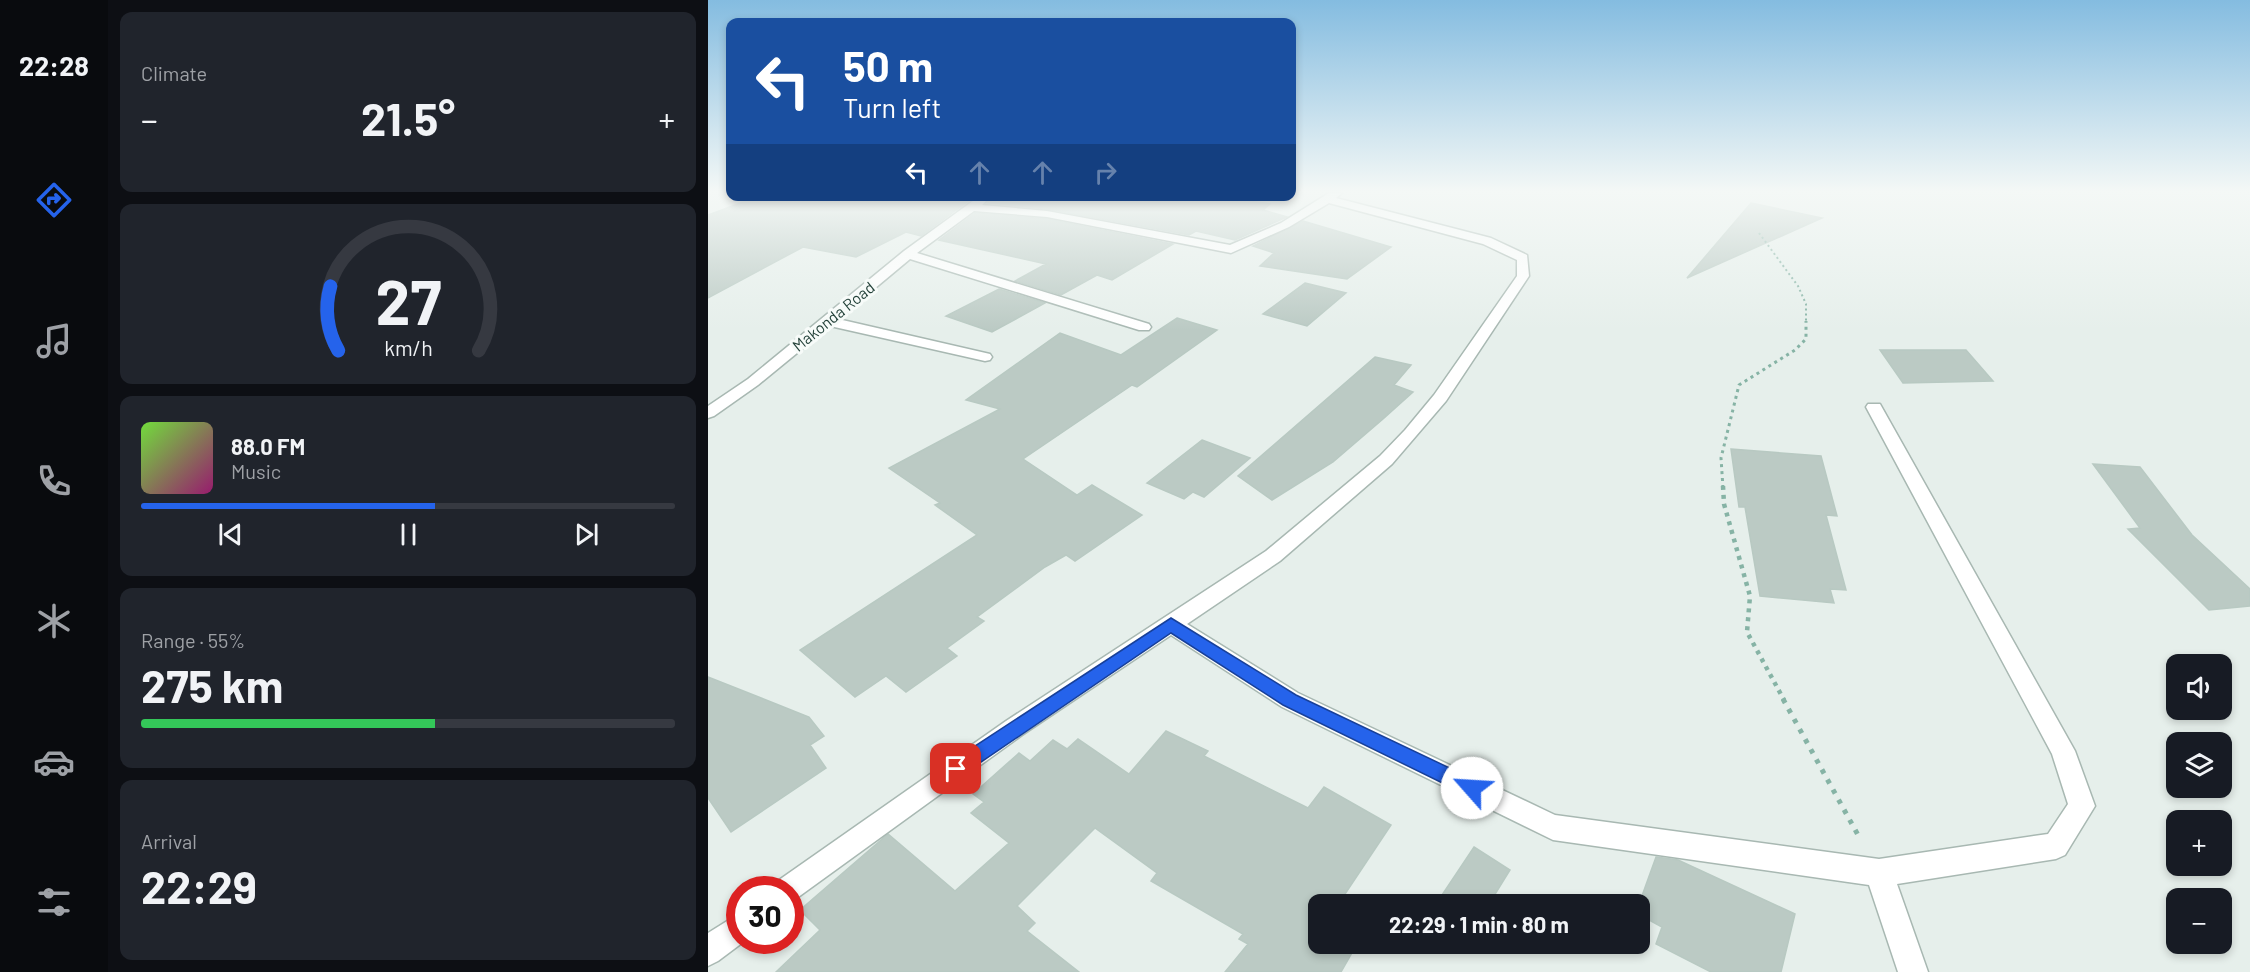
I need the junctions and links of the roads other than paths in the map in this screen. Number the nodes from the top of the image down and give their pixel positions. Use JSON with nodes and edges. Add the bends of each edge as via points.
{"nodes":[{"id":1,"x":929,"y":238,"type":"edge"},
{"id":2,"x":1177,"y":238,"type":"edge"},
{"id":3,"x":1257,"y":238,"type":"edge"},
{"id":4,"x":1478,"y":238,"type":"edge"},
{"id":5,"x":908,"y":254,"type":"junction"},
{"id":6,"x":827,"y":321,"type":"junction"},
{"id":7,"x":1144,"y":327,"type":"dead end"},
{"id":8,"x":985,"y":357,"type":"dead end"},
{"id":9,"x":1874,"y":407,"type":"dead end"},
{"id":10,"x":708,"y":413,"type":"edge"},
{"id":11,"x":1171,"y":624,"type":"junction"},
{"id":12,"x":1879,"y":873,"type":"junction"},
{"id":13,"x":804,"y":879,"type":"edge"},
{"id":14,"x":726,"y":938,"type":"edge"},
{"id":15,"x":708,"y":951,"type":"edge"},
{"id":16,"x":1913,"y":972,"type":"edge"}],
"edges":[{"from":1,"to":5,"type":"street","name":"Makonda Road"},
{"from":2,"to":3,"type":"street","via":[[1223,249]]},
{"from":4,"to":11,"type":"street","via":[[1523,258],[1523,276],[1440,398],[1386,460],[1273,556]]},
{"from":5,"to":6,"type":"street","name":"Makonda Road"},
{"from":5,"to":7,"type":"street"},
{"from":6,"to":8,"type":"street"},
{"from":6,"to":10,"type":"street","name":"Makonda Road"},
{"from":9,"to":12,"type":"street","via":[[2063,750],[2082,806],[2056,846]]},
{"from":11,"to":12,"type":"street","via":[[1290,700],[1553,827]]},
{"from":11,"to":13,"type":"street","via":[[1014,728]]},
{"from":12,"to":16,"type":"street"},
{"from":14,"to":15,"type":"street"}]}
